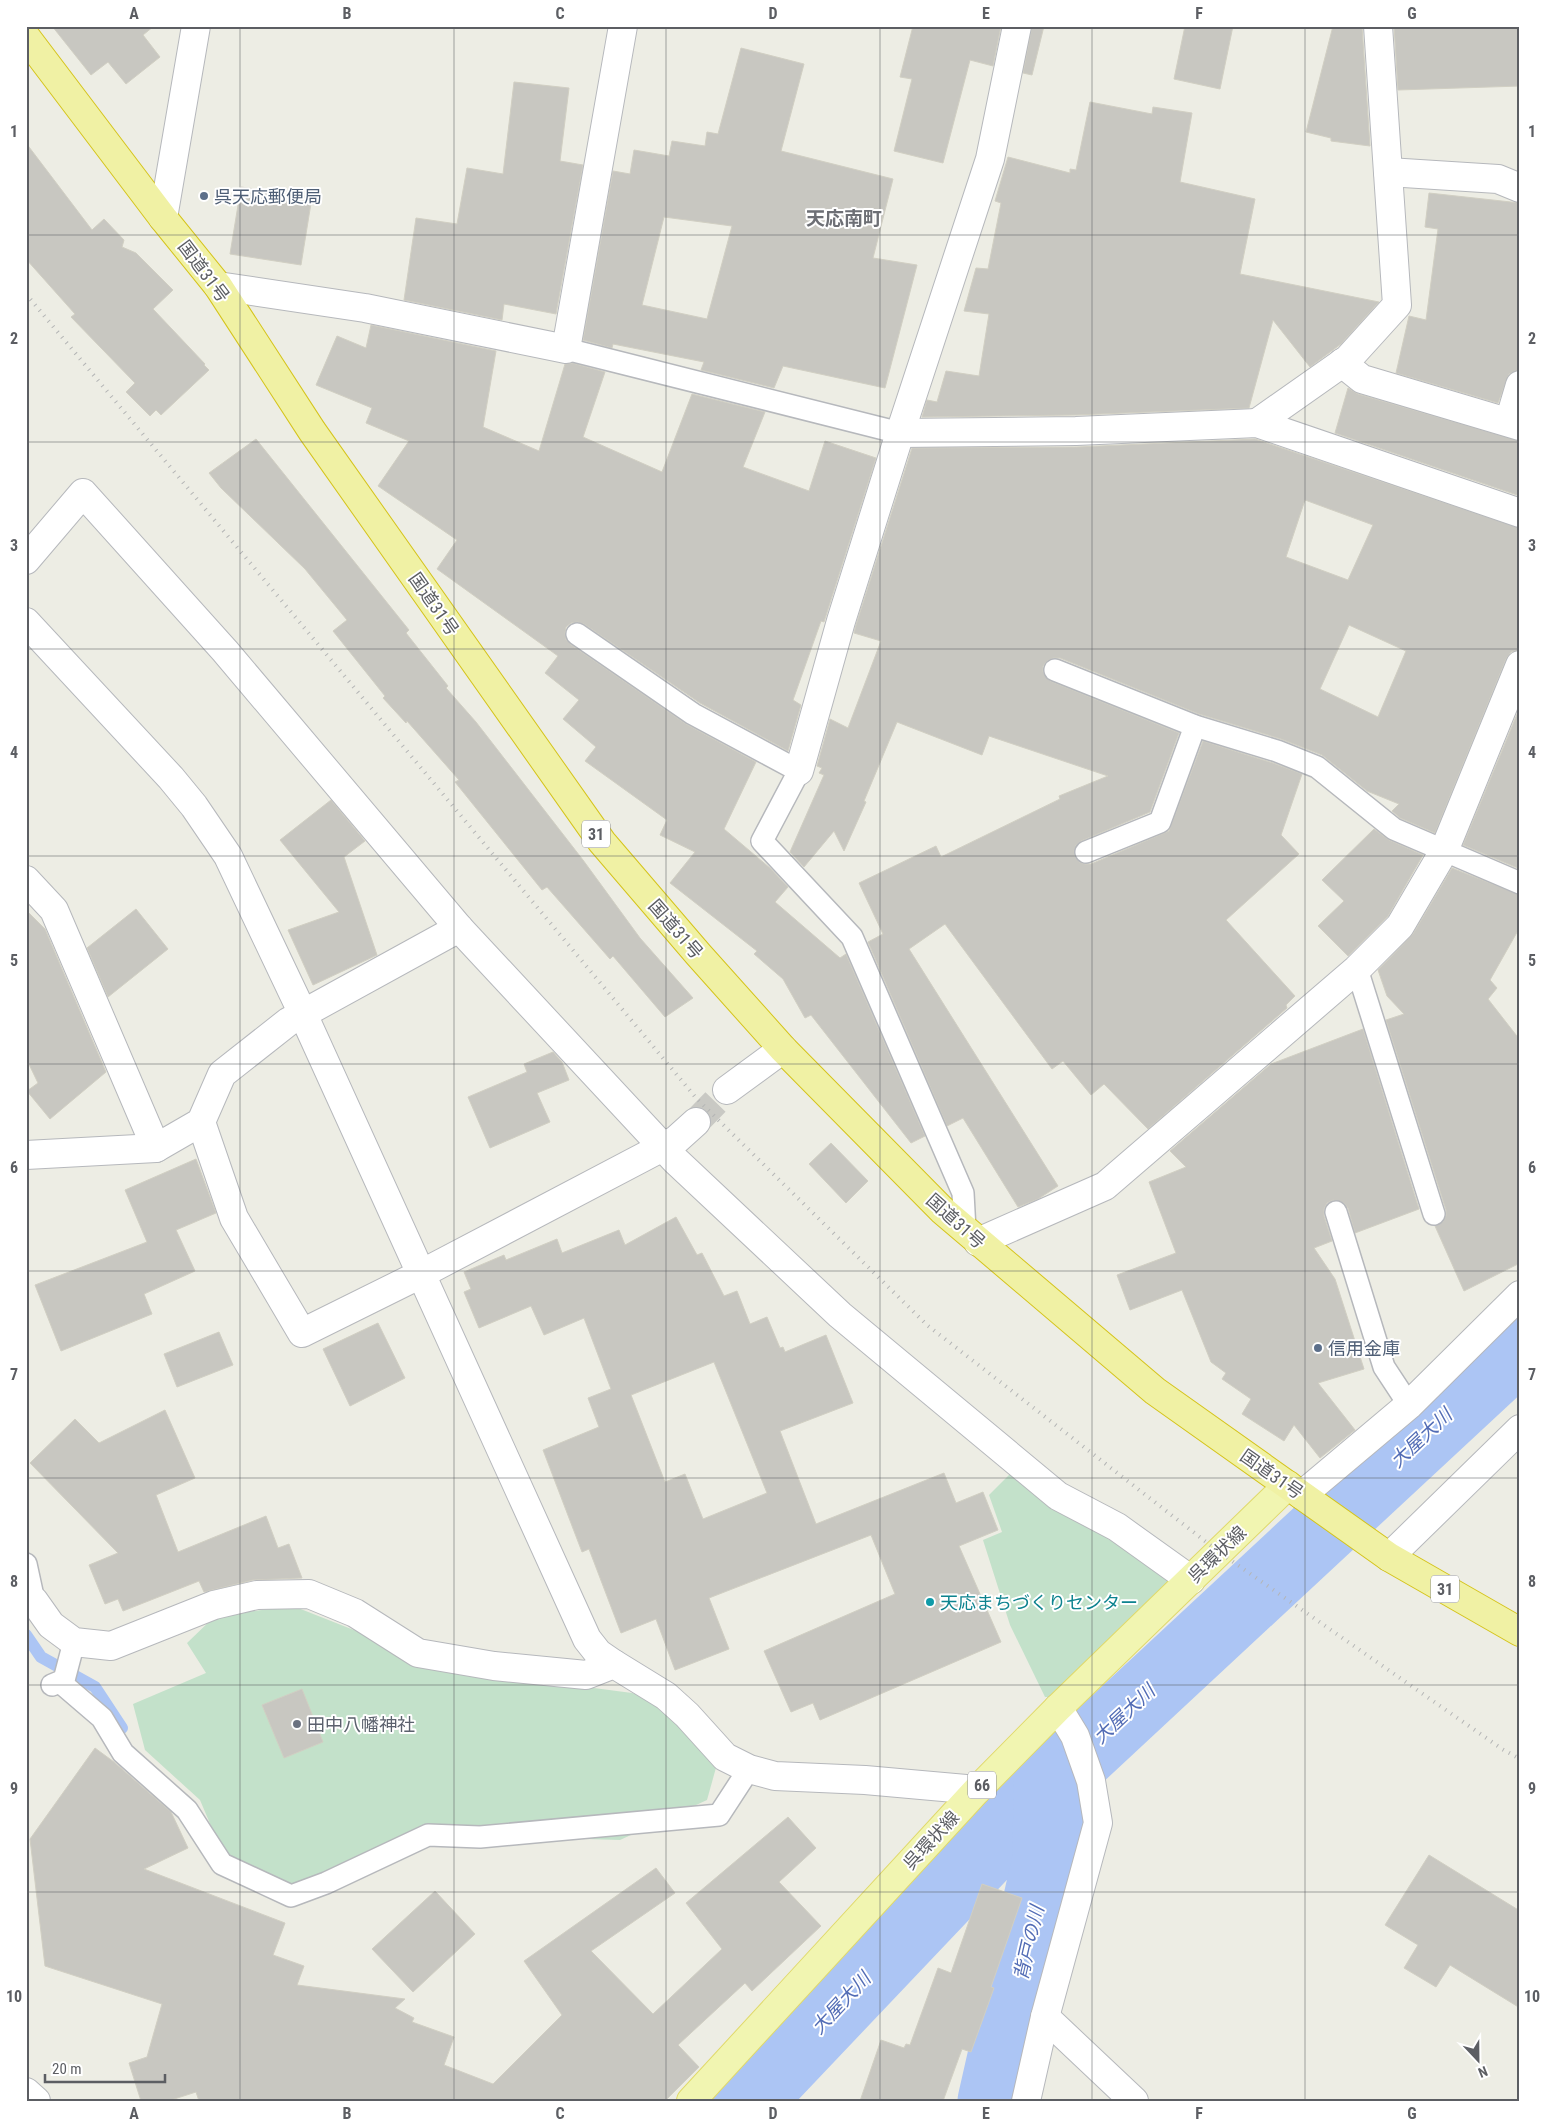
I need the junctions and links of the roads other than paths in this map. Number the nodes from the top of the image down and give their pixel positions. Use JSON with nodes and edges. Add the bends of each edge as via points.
{"nodes":[{"id":1,"x":196,"y":26,"type":"edge"},
{"id":2,"x":623,"y":26,"type":"edge"},
{"id":3,"x":1017,"y":26,"type":"edge"},
{"id":4,"x":1378,"y":26,"type":"edge"},
{"id":5,"x":26,"y":37,"type":"edge"},
{"id":6,"x":1388,"y":172,"type":"junction"},
{"id":7,"x":1520,"y":188,"type":"edge"},
{"id":8,"x":163,"y":218,"type":"junction"},
{"id":9,"x":218,"y":286,"type":"junction"},
{"id":10,"x":566,"y":349,"type":"junction"},
{"id":11,"x":1342,"y":363,"type":"junction"},
{"id":12,"x":1520,"y":386,"type":"edge"},
{"id":13,"x":1257,"y":423,"type":"junction"},
{"id":14,"x":1514,"y":424,"type":"edge"},
{"id":15,"x":900,"y":433,"type":"junction"},
{"id":16,"x":1520,"y":513,"type":"edge"},
{"id":17,"x":26,"y":560,"type":"edge"},
{"id":18,"x":26,"y":622,"type":"edge"},
{"id":19,"x":577,"y":634,"type":"dead end"},
{"id":20,"x":1520,"y":665,"type":"edge"},
{"id":21,"x":1055,"y":670,"type":"dead end"},
{"id":22,"x":1195,"y":726,"type":"junction"},
{"id":23,"x":799,"y":771,"type":"junction"},
{"id":24,"x":1444,"y":851,"type":"junction"},
{"id":25,"x":1086,"y":852,"type":"dead end"},
{"id":26,"x":26,"y":880,"type":"edge"},
{"id":27,"x":1520,"y":883,"type":"edge"},
{"id":28,"x":459,"y":928,"type":"junction"},
{"id":29,"x":1357,"y":970,"type":"junction"},
{"id":30,"x":303,"y":1014,"type":"junction"},
{"id":31,"x":783,"y":1049,"type":"junction"},
{"id":32,"x":727,"y":1090,"type":"tunnel mouth"},
{"id":33,"x":201,"y":1122,"type":"junction"},
{"id":34,"x":696,"y":1122,"type":"tunnel mouth"},
{"id":35,"x":662,"y":1147,"type":"junction"},
{"id":36,"x":156,"y":1148,"type":"junction"},
{"id":37,"x":26,"y":1155,"type":"edge"},
{"id":38,"x":1336,"y":1212,"type":"dead end"},
{"id":39,"x":1434,"y":1214,"type":"dead end"},
{"id":40,"x":972,"y":1236,"type":"junction"},
{"id":41,"x":421,"y":1274,"type":"junction"},
{"id":42,"x":1520,"y":1296,"type":"edge"},
{"id":43,"x":1409,"y":1404,"type":"junction"},
{"id":44,"x":1520,"y":1429,"type":"edge"},
{"id":45,"x":1300,"y":1493,"type":"junction"},
{"id":46,"x":1380,"y":1550,"type":"junction"},
{"id":47,"x":26,"y":1564,"type":"edge"},
{"id":48,"x":1191,"y":1580,"type":"junction"},
{"id":49,"x":30,"y":1598,"type":"edge"},
{"id":50,"x":1520,"y":1632,"type":"edge"},
{"id":51,"x":74,"y":1642,"type":"junction"},
{"id":52,"x":614,"y":1664,"type":"junction"},
{"id":53,"x":1058,"y":1708,"type":"junction"},
{"id":54,"x":749,"y":1769,"type":"junction"},
{"id":55,"x":977,"y":1790,"type":"junction"},
{"id":56,"x":1045,"y":2017,"type":"junction"},
{"id":57,"x":26,"y":2092,"type":"edge"},
{"id":58,"x":36,"y":2101,"type":"edge"},
{"id":59,"x":692,"y":2101,"type":"edge"},
{"id":60,"x":1026,"y":2101,"type":"edge"},
{"id":61,"x":1134,"y":2101,"type":"edge"}],
"edges":[{"from":1,"to":8,"type":"street"},
{"from":2,"to":10,"type":"street"},
{"from":3,"to":15,"type":"street","via":[[990,159]]},
{"from":4,"to":6,"type":"street"},
{"from":5,"to":8,"type":"highway","name":"国道31号","number":"31"},
{"from":6,"to":7,"type":"street","via":[[1498,179]]},
{"from":6,"to":11,"type":"street","via":[[1397,305]]},
{"from":8,"to":9,"type":"highway","name":"国道31号","number":"31"},
{"from":9,"to":10,"type":"street","via":[[365,308]]},
{"from":9,"to":31,"type":"highway","name":"国道31号","number":"31","via":[[312,430],[602,842]]},
{"from":10,"to":15,"type":"lane"},
{"from":11,"to":13,"type":"street"},
{"from":11,"to":14,"type":"street","via":[[1362,379]]},
{"from":12,"to":14,"type":"street"},
{"from":13,"to":15,"type":"street","via":[[1076,431]]},
{"from":13,"to":16,"type":"street"},
{"from":15,"to":23,"type":"street"},
{"from":17,"to":28,"type":"street","via":[[83,493],[232,659]]},
{"from":18,"to":30,"type":"street","via":[[199,812],[228,856]]},
{"from":19,"to":23,"type":"lane","via":[[692,714]]},
{"from":20,"to":24,"type":"street"},
{"from":21,"to":22,"type":"lane"},
{"from":22,"to":24,"type":"lane","via":[[1277,750],[1317,767],[1394,829]]},
{"from":22,"to":25,"type":"lane","via":[[1160,822]]},
{"from":23,"to":40,"type":"lane","via":[[762,841],[852,937],[963,1193]]},
{"from":24,"to":27,"type":"lane"},
{"from":24,"to":29,"type":"street","via":[[1400,926]]},
{"from":26,"to":36,"type":"street","via":[[54,910]]},
{"from":28,"to":30,"type":"street"},
{"from":28,"to":35,"type":"street"},
{"from":29,"to":39,"type":"lane"},
{"from":29,"to":40,"type":"street","via":[[1106,1186]]},
{"from":30,"to":33,"type":"street","via":[[222,1074]]},
{"from":30,"to":41,"type":"street"},
{"from":31,"to":32,"type":"street"},
{"from":31,"to":40,"type":"highway","name":"国道31号","number":"31","via":[[942,1210]]},
{"from":33,"to":36,"type":"street"},
{"from":33,"to":41,"type":"street","via":[[234,1218],[302,1332]]},
{"from":34,"to":35,"type":"street","via":[[676,1140]]},
{"from":35,"to":41,"type":"street"},
{"from":35,"to":48,"type":"street","via":[[840,1315],[1058,1496],[1117,1527]]},
{"from":36,"to":37,"type":"street"},
{"from":38,"to":43,"type":"lane","via":[[1384,1367]]},
{"from":40,"to":45,"type":"highway","name":"国道31号","number":"31","via":[[1155,1391]]},
{"from":41,"to":52,"type":"street","via":[[587,1639],[598,1654]]},
{"from":42,"to":43,"type":"street"},
{"from":43,"to":45,"type":"street"},
{"from":44,"to":46,"type":"street"},
{"from":45,"to":46,"type":"highway","name":"国道31号","number":"31"},
{"from":45,"to":48,"type":"main road","name":"呉環状線","number":"66"},
{"from":46,"to":50,"type":"highway","name":"国道31号","number":"31"},
{"from":47,"to":49,"type":"lane"},
{"from":48,"to":53,"type":"main road","name":"呉環状線","number":"66"},
{"from":49,"to":51,"type":"street","via":[[51,1625]]},
{"from":51,"to":52,"type":"street","via":[[111,1646],[214,1605],[257,1595],[309,1594],[355,1613],[418,1653],[494,1666],[586,1675]]},
{"from":51,"to":54,"type":"lane","via":[[64,1680],[56,1683],[102,1718],[123,1753],[187,1810],[222,1864],[290,1896],[326,1883],[428,1834],[480,1836],[719,1815]]},
{"from":52,"to":54,"type":"street","via":[[666,1696],[725,1757]]},
{"from":53,"to":55,"type":"main road","name":"呉環状線","number":"66"},
{"from":53,"to":56,"type":"street","via":[[1075,1736],[1091,1781],[1098,1823]]},
{"from":54,"to":55,"type":"street","via":[[775,1776]]},
{"from":55,"to":59,"type":"main road","name":"呉環状線","number":"66"},
{"from":56,"to":60,"type":"street"},
{"from":56,"to":61,"type":"street"},
{"from":57,"to":58,"type":"street"}]}
